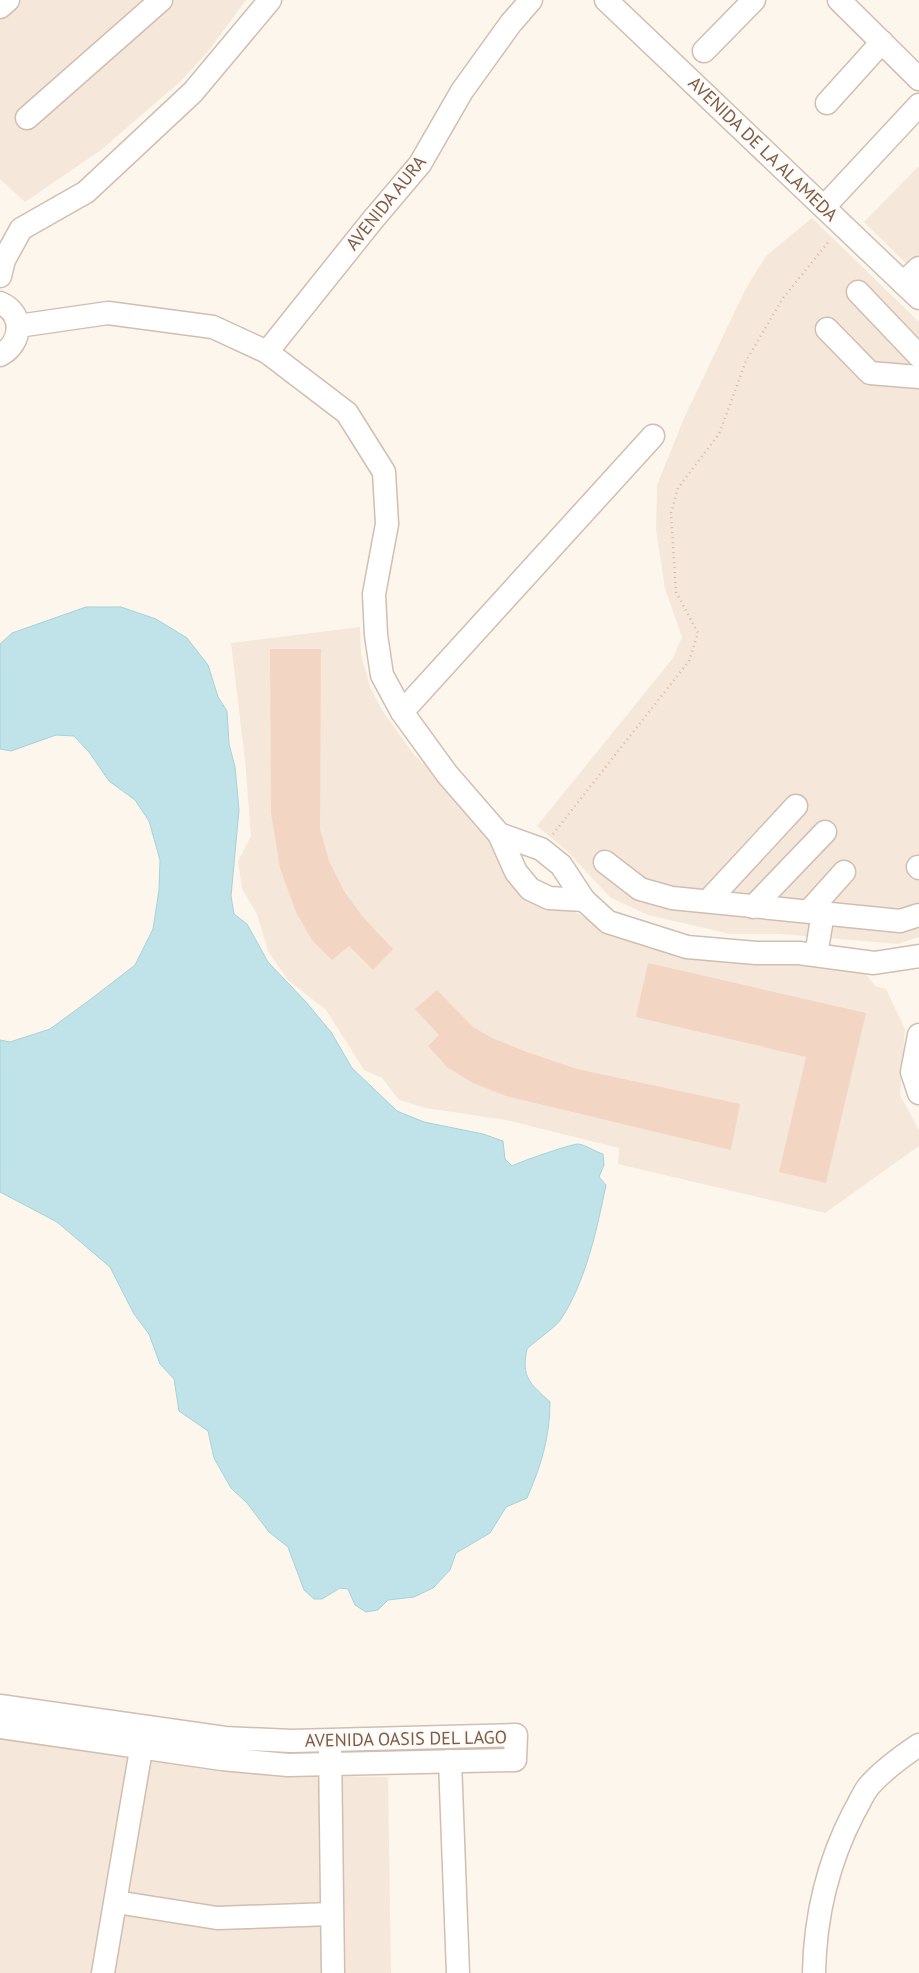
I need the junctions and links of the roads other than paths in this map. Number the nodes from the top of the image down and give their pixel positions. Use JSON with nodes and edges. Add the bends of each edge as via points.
{"nodes":[{"id":1,"x":8,"y":0,"type":"edge"},
{"id":2,"x":161,"y":0,"type":"edge"},
{"id":3,"x":270,"y":0,"type":"edge"},
{"id":4,"x":531,"y":0,"type":"edge"},
{"id":5,"x":606,"y":0,"type":"edge"},
{"id":6,"x":754,"y":0,"type":"edge"},
{"id":7,"x":839,"y":0,"type":"edge"},
{"id":8,"x":0,"y":7,"type":"edge"},
{"id":9,"x":882,"y":42,"type":"junction"},
{"id":10,"x":704,"y":52,"type":"dead end"},
{"id":11,"x":919,"y":79,"type":"edge"},
{"id":12,"x":827,"y":103,"type":"dead end"},
{"id":13,"x":919,"y":106,"type":"edge"},
{"id":14,"x":27,"y":118,"type":"dead end"},
{"id":15,"x":824,"y":207,"type":"junction"},
{"id":16,"x":919,"y":268,"type":"edge"},
{"id":17,"x":0,"y":276,"type":"edge"},
{"id":18,"x":911,"y":291,"type":"edge"},
{"id":19,"x":858,"y":292,"type":"dead end"},
{"id":20,"x":0,"y":303,"type":"edge"},
{"id":21,"x":18,"y":326,"type":"junction"},
{"id":22,"x":827,"y":329,"type":"dead end"},
{"id":23,"x":267,"y":352,"type":"junction"},
{"id":24,"x":0,"y":354,"type":"edge"},
{"id":25,"x":919,"y":356,"type":"edge"},
{"id":26,"x":919,"y":377,"type":"edge"},
{"id":27,"x":653,"y":436,"type":"dead end"},
{"id":28,"x":402,"y":712,"type":"junction"},
{"id":29,"x":796,"y":806,"type":"dead end"},
{"id":30,"x":824,"y":832,"type":"dead end"},
{"id":31,"x":499,"y":834,"type":"junction"},
{"id":32,"x":605,"y":862,"type":"dead end"},
{"id":33,"x":844,"y":872,"type":"dead end"},
{"id":34,"x":584,"y":900,"type":"junction"},
{"id":35,"x":708,"y":901,"type":"junction"},
{"id":36,"x":753,"y":907,"type":"junction"},
{"id":37,"x":816,"y":912,"type":"junction"},
{"id":38,"x":919,"y":915,"type":"edge"},
{"id":39,"x":816,"y":955,"type":"junction"},
{"id":40,"x":919,"y":956,"type":"edge"},
{"id":41,"x":919,"y":1035,"type":"edge"},
{"id":42,"x":919,"y":1094,"type":"edge"},
{"id":43,"x":0,"y":1706,"type":"edge"},
{"id":44,"x":0,"y":1727,"type":"edge"},
{"id":45,"x":143,"y":1737,"type":"junction"},
{"id":46,"x":330,"y":1739,"type":"junction"},
{"id":47,"x":919,"y":1744,"type":"edge"},
{"id":48,"x":450,"y":1761,"type":"junction"},
{"id":49,"x":330,"y":1763,"type":"junction"},
{"id":50,"x":116,"y":1902,"type":"junction"},
{"id":51,"x":331,"y":1914,"type":"junction"},
{"id":52,"x":102,"y":1973,"type":"edge"},
{"id":53,"x":332,"y":1973,"type":"edge"},
{"id":54,"x":458,"y":1973,"type":"edge"},
{"id":55,"x":814,"y":1973,"type":"edge"}],
"edges":[{"from":1,"to":8,"type":"street"},
{"from":2,"to":14,"type":"street"},
{"from":3,"to":17,"type":"street","via":[[192,92],[86,192],[21,229],[4,260]]},
{"from":4,"to":23,"type":"street","name":"AVENIDA AURA","via":[[462,91],[420,164]]},
{"from":5,"to":15,"type":"street","name":"AVENIDA DE LA ALAMEDA"},
{"from":6,"to":10,"type":"street"},
{"from":7,"to":9,"type":"street"},
{"from":9,"to":11,"type":"street"},
{"from":9,"to":12,"type":"street"},
{"from":13,"to":15,"type":"street"},
{"from":15,"to":18,"type":"street","name":"AVENIDA DE LA ALAMEDA"},
{"from":16,"to":18,"type":"street"},
{"from":19,"to":25,"type":"street"},
{"from":20,"to":21,"type":"street","via":[[11,310]]},
{"from":21,"to":23,"type":"street","via":[[108,314],[214,327]]},
{"from":21,"to":24,"type":"street","via":[[14,343]]},
{"from":22,"to":26,"type":"street","via":[[870,373]]},
{"from":23,"to":28,"type":"street","via":[[347,413],[384,472],[387,524],[374,594],[376,635],[382,675]]},
{"from":27,"to":28,"type":"street"},
{"from":28,"to":31,"type":"street","via":[[447,774]]},
{"from":29,"to":35,"type":"street"},
{"from":30,"to":36,"type":"street"},
{"from":31,"to":34,"type":"street","via":[[541,849],[561,865]]},
{"from":31,"to":34,"type":"street","via":[[516,872],[530,889],[549,898]]},
{"from":32,"to":35,"type":"street","via":[[640,889],[672,898]]},
{"from":33,"to":37,"type":"street"},
{"from":34,"to":39,"type":"street","via":[[608,922],[687,947]]},
{"from":35,"to":36,"type":"street"},
{"from":36,"to":37,"type":"street"},
{"from":37,"to":38,"type":"street","via":[[900,921]]},
{"from":37,"to":39,"type":"street"},
{"from":39,"to":40,"type":"street","via":[[874,964]]},
{"from":41,"to":42,"type":"street","via":[[912,1072]]},
{"from":43,"to":45,"type":"street","name":"AVENIDA OASIS DEL LAGO"},
{"from":44,"to":45,"type":"street","name":"AVENIDA OASIS DEL LAGO"},
{"from":45,"to":46,"type":"street","name":"AVENIDA OASIS DEL LAGO"},
{"from":45,"to":49,"type":"street","name":"AVENIDA OASIS DEL LAGO","via":[[288,1765]]},
{"from":45,"to":50,"type":"street"},
{"from":46,"to":48,"type":"street","name":"AVENIDA OASIS DEL LAGO","via":[[516,1735],[515,1760]]},
{"from":46,"to":49,"type":"street"},
{"from":47,"to":55,"type":"street","via":[[868,1787],[844,1832],[825,1883]]},
{"from":48,"to":49,"type":"street","name":"AVENIDA OASIS DEL LAGO"},
{"from":48,"to":54,"type":"street"},
{"from":49,"to":51,"type":"street"},
{"from":50,"to":51,"type":"street","via":[[217,1918]]},
{"from":50,"to":52,"type":"street"},
{"from":51,"to":53,"type":"street"}]}
